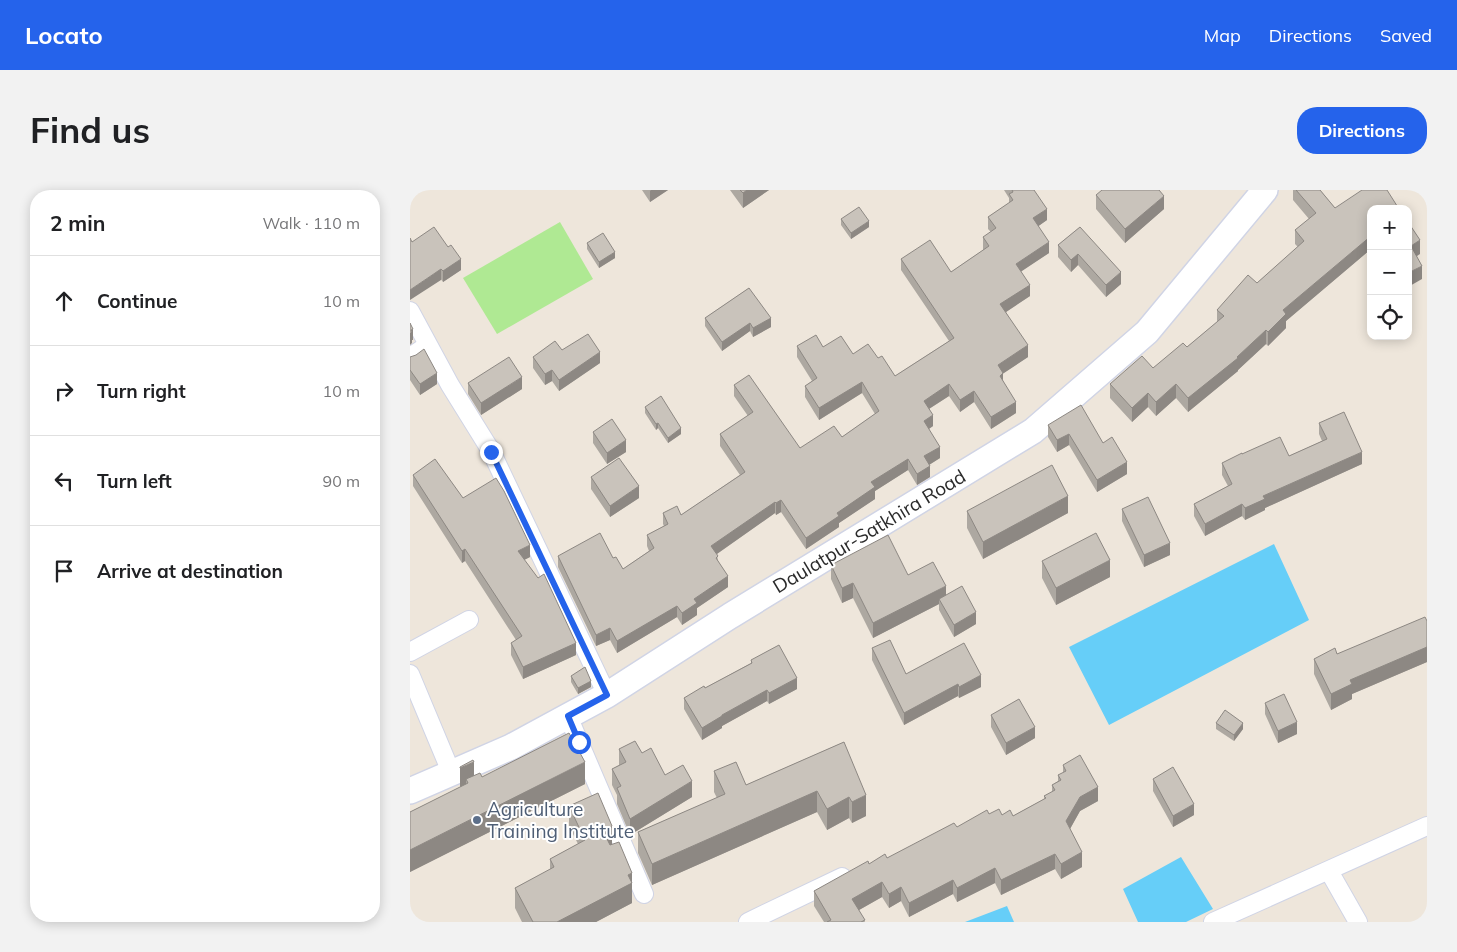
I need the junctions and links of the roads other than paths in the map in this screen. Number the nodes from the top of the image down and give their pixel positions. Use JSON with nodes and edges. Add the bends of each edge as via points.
{"nodes":[{"id":1,"x":1265,"y":190,"type":"edge"},
{"id":2,"x":410,"y":311,"type":"edge"},
{"id":3,"x":428,"y":345,"type":"junction"},
{"id":4,"x":410,"y":357,"type":"edge"},
{"id":5,"x":469,"y":620,"type":"dead end"},
{"id":6,"x":410,"y":652,"type":"edge"},
{"id":7,"x":410,"y":674,"type":"edge"},
{"id":8,"x":607,"y":695,"type":"junction"},
{"id":9,"x":568,"y":716,"type":"junction"},
{"id":10,"x":451,"y":772,"type":"junction"},
{"id":11,"x":410,"y":791,"type":"edge"},
{"id":12,"x":1427,"y":826,"type":"edge"},
{"id":13,"x":1329,"y":871,"type":"junction"},
{"id":14,"x":849,"y":874,"type":"edge"},
{"id":15,"x":644,"y":894,"type":"dead end"},
{"id":16,"x":748,"y":922,"type":"edge"},
{"id":17,"x":1213,"y":922,"type":"edge"},
{"id":18,"x":1358,"y":922,"type":"edge"}],
"edges":[{"from":1,"to":8,"type":"main road","name":"Daulatpur-Satkhira Road","via":[[1147,332],[1032,431]]},
{"from":2,"to":3,"type":"street"},
{"from":3,"to":4,"type":"street"},
{"from":3,"to":8,"type":"street","via":[[491,452]]},
{"from":5,"to":6,"type":"street"},
{"from":7,"to":10,"type":"street"},
{"from":8,"to":9,"type":"main road","name":"Daulatpur-Satkhira Road"},
{"from":9,"to":10,"type":"main road","name":"Daulatpur-Satkhira Road","via":[[511,747]]},
{"from":9,"to":15,"type":"street"},
{"from":10,"to":11,"type":"main road","name":"Daulatpur-Satkhira Road"},
{"from":12,"to":13,"type":"street"},
{"from":13,"to":17,"type":"street"},
{"from":13,"to":18,"type":"street"},
{"from":14,"to":16,"type":"street"}]}
